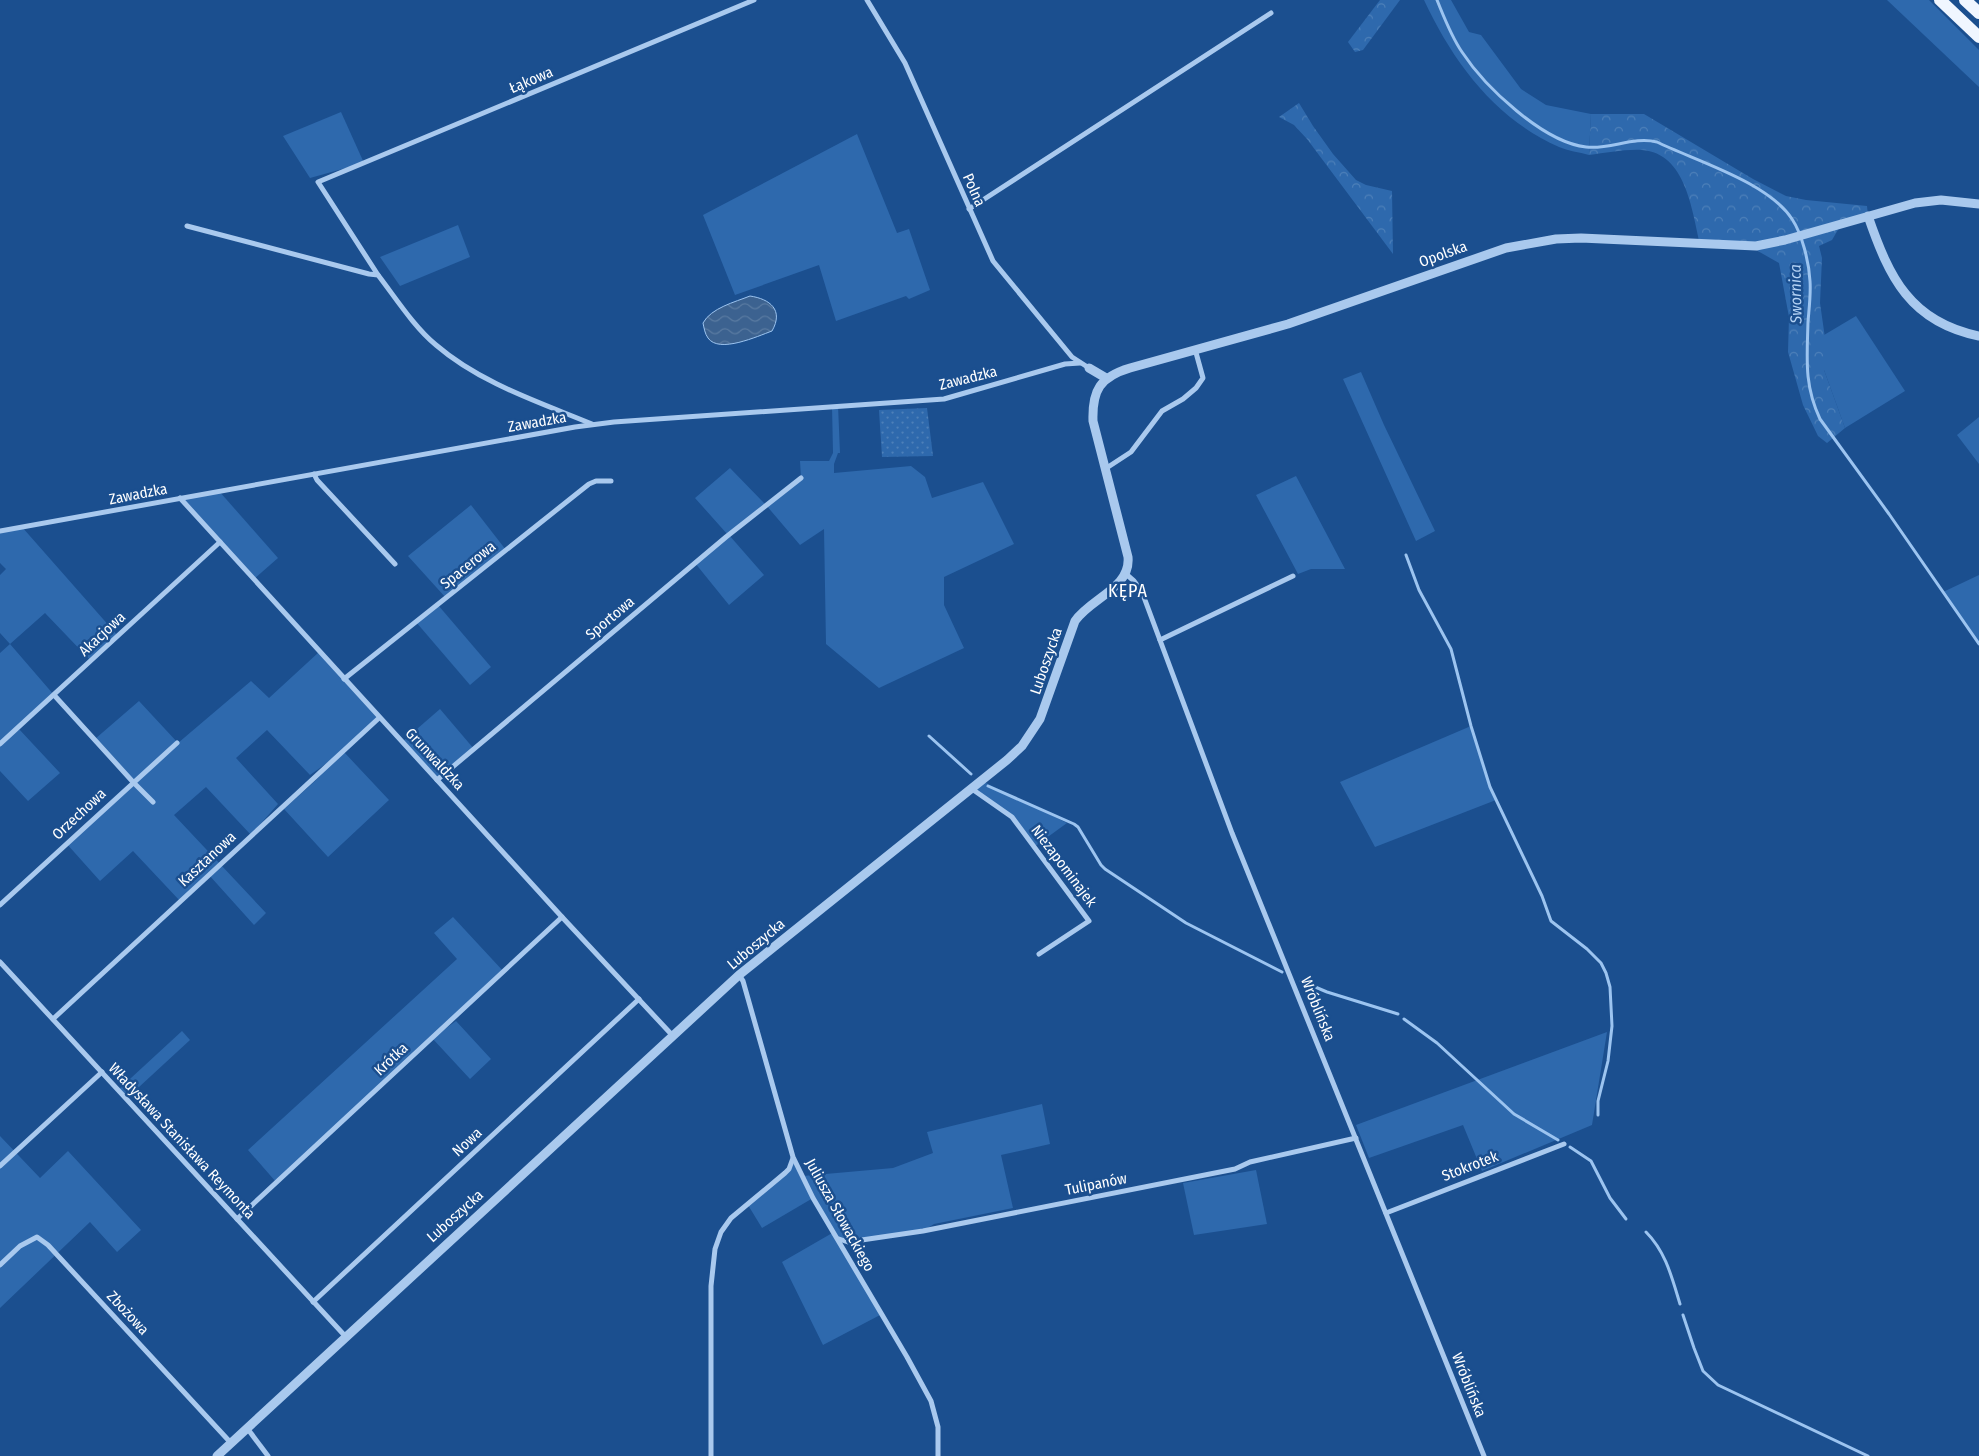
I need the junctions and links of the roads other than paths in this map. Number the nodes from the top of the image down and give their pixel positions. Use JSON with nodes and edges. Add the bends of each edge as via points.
{"nodes":[{"id":1,"x":754,"y":0,"type":"edge"},
{"id":2,"x":867,"y":0,"type":"edge"},
{"id":3,"x":1940,"y":0,"type":"edge"},
{"id":4,"x":1965,"y":0,"type":"edge"},
{"id":5,"x":1271,"y":12,"type":"dead end"},
{"id":6,"x":1979,"y":14,"type":"edge"},
{"id":7,"x":1979,"y":37,"type":"edge"},
{"id":8,"x":1979,"y":204,"type":"edge"},
{"id":9,"x":969,"y":209,"type":"junction"},
{"id":10,"x":1868,"y":216,"type":"junction"},
{"id":11,"x":187,"y":226,"type":"dead end"},
{"id":12,"x":378,"y":274,"type":"junction"},
{"id":13,"x":1979,"y":336,"type":"edge"},
{"id":14,"x":1195,"y":349,"type":"junction"},
{"id":15,"x":1080,"y":363,"type":"junction"},
{"id":16,"x":1089,"y":368,"type":"joint"},
{"id":17,"x":1106,"y":378,"type":"junction"},
{"id":18,"x":593,"y":425,"type":"junction"},
{"id":19,"x":1105,"y":469,"type":"junction"},
{"id":20,"x":314,"y":474,"type":"junction"},
{"id":21,"x":801,"y":478,"type":"dead end"},
{"id":22,"x":611,"y":481,"type":"dead end"},
{"id":23,"x":180,"y":498,"type":"junction"},
{"id":24,"x":0,"y":531,"type":"edge"},
{"id":25,"x":220,"y":542,"type":"junction"},
{"id":26,"x":395,"y":564,"type":"dead end"},
{"id":27,"x":1126,"y":574,"type":"junction"},
{"id":28,"x":1294,"y":576,"type":"dead end"},
{"id":29,"x":1160,"y":640,"type":"junction"},
{"id":30,"x":344,"y":679,"type":"junction"},
{"id":31,"x":54,"y":694,"type":"junction"},
{"id":32,"x":380,"y":718,"type":"junction"},
{"id":33,"x":177,"y":743,"type":"dead end"},
{"id":34,"x":0,"y":744,"type":"edge"},
{"id":35,"x":437,"y":780,"type":"junction"},
{"id":36,"x":133,"y":782,"type":"junction"},
{"id":37,"x":972,"y":789,"type":"junction"},
{"id":38,"x":153,"y":802,"type":"dead end"},
{"id":39,"x":0,"y":905,"type":"edge"},
{"id":40,"x":562,"y":917,"type":"junction"},
{"id":41,"x":1039,"y":954,"type":"dead end"},
{"id":42,"x":0,"y":962,"type":"edge"},
{"id":43,"x":739,"y":975,"type":"junction"},
{"id":44,"x":639,"y":999,"type":"junction"},
{"id":45,"x":52,"y":1019,"type":"junction"},
{"id":46,"x":673,"y":1036,"type":"junction"},
{"id":47,"x":102,"y":1072,"type":"junction"},
{"id":48,"x":1356,"y":1138,"type":"junction"},
{"id":49,"x":1564,"y":1144,"type":"dead end"},
{"id":50,"x":793,"y":1157,"type":"junction"},
{"id":51,"x":0,"y":1166,"type":"edge"},
{"id":52,"x":1386,"y":1213,"type":"junction"},
{"id":53,"x":237,"y":1219,"type":"junction"},
{"id":54,"x":838,"y":1239,"type":"junction"},
{"id":55,"x":0,"y":1265,"type":"edge"},
{"id":56,"x":313,"y":1302,"type":"junction"},
{"id":57,"x":346,"y":1337,"type":"junction"},
{"id":58,"x":247,"y":1428,"type":"junction"},
{"id":59,"x":231,"y":1443,"type":"junction"},
{"id":60,"x":217,"y":1456,"type":"edge"},
{"id":61,"x":268,"y":1456,"type":"edge"},
{"id":62,"x":711,"y":1456,"type":"edge"},
{"id":63,"x":938,"y":1456,"type":"edge"},
{"id":64,"x":1484,"y":1456,"type":"edge"}],
"edges":[{"from":1,"to":12,"type":"street","name":"Łąkowa","via":[[318,182]]},
{"from":2,"to":9,"type":"street","name":"Polna","via":[[905,63]]},
{"from":3,"to":7,"type":"main road"},
{"from":4,"to":6,"type":"main road"},
{"from":5,"to":9,"type":"street"},
{"from":8,"to":10,"type":"street","name":"Opolska","via":[[1927,201]]},
{"from":9,"to":15,"type":"street","name":"Polna","via":[[993,262]]},
{"from":10,"to":13,"type":"street","via":[[1885,262],[1908,297],[1942,323]]},
{"from":10,"to":14,"type":"street","name":"Opolska","via":[[1785,240],[1749,246],[1581,238],[1524,244],[1479,256],[1288,324]]},
{"from":11,"to":12,"type":"street"},
{"from":12,"to":18,"type":"street","via":[[425,335],[447,355],[505,388]]},
{"from":14,"to":17,"type":"street","name":"Opolska","via":[[1121,370]]},
{"from":14,"to":19,"type":"street","via":[[1203,378],[1196,388],[1162,411],[1131,452]]},
{"from":15,"to":16,"type":"street","name":"Polna"},
{"from":15,"to":18,"type":"street","name":"Zawadzka","via":[[1065,364],[944,399]]},
{"from":16,"to":17,"type":"street"},
{"from":17,"to":19,"type":"street","via":[[1097,388],[1093,411]]},
{"from":18,"to":20,"type":"street","name":"Zawadzka"},
{"from":19,"to":27,"type":"street","via":[[1128,557]]},
{"from":20,"to":23,"type":"street","name":"Zawadzka"},
{"from":20,"to":26,"type":"street"},
{"from":21,"to":35,"type":"street","name":"Sportowa"},
{"from":22,"to":30,"type":"street","name":"Spacerowa","via":[[589,484]]},
{"from":23,"to":24,"type":"street","name":"Zawadzka"},
{"from":23,"to":25,"type":"street","name":"Grunwaldzka"},
{"from":25,"to":30,"type":"street","name":"Grunwaldzka"},
{"from":25,"to":31,"type":"street","name":"Akacjowa"},
{"from":27,"to":29,"type":"street","name":"Wróblińska","via":[[1142,592]]},
{"from":27,"to":37,"type":"street","name":"Luboszycka","via":[[1075,621],[1034,730],[1022,746]]},
{"from":28,"to":29,"type":"street"},
{"from":29,"to":48,"type":"street","name":"Wróblińska","via":[[1232,833]]},
{"from":30,"to":32,"type":"street","name":"Grunwaldzka"},
{"from":31,"to":34,"type":"street","name":"Akacjowa"},
{"from":31,"to":36,"type":"street"},
{"from":32,"to":35,"type":"street","name":"Grunwaldzka"},
{"from":32,"to":45,"type":"street","name":"Kasztanowa"},
{"from":33,"to":36,"type":"street","name":"Orzechowa"},
{"from":35,"to":40,"type":"street","name":"Grunwaldzka"},
{"from":36,"to":38,"type":"street"},
{"from":36,"to":39,"type":"street","name":"Orzechowa"},
{"from":37,"to":41,"type":"street","name":"Niezapominajek","via":[[1012,817],[1089,922]]},
{"from":37,"to":43,"type":"street","name":"Luboszycka"},
{"from":40,"to":44,"type":"street","name":"Grunwaldzka"},
{"from":40,"to":53,"type":"street","name":"Krótka"},
{"from":42,"to":45,"type":"street","name":"Władysława Stanisława Reymonta"},
{"from":43,"to":46,"type":"street","name":"Luboszycka"},
{"from":43,"to":50,"type":"street","name":"Juliusza Słowackiego"},
{"from":44,"to":46,"type":"street","name":"Grunwaldzka"},
{"from":44,"to":56,"type":"street","name":"Nowa"},
{"from":45,"to":47,"type":"street","name":"Władysława Stanisława Reymonta"},
{"from":46,"to":57,"type":"street","name":"Luboszycka"},
{"from":47,"to":51,"type":"street"},
{"from":47,"to":53,"type":"street","name":"Władysława Stanisława Reymonta"},
{"from":48,"to":52,"type":"street","name":"Wróblińska"},
{"from":48,"to":54,"type":"street","name":"Tulipanów","via":[[1250,1162],[1235,1170],[923,1231],[848,1242]]},
{"from":49,"to":52,"type":"street","name":"Stokrotek"},
{"from":50,"to":54,"type":"street","name":"Juliusza Słowackiego"},
{"from":50,"to":62,"type":"street","via":[[785,1173],[726,1225],[715,1249],[711,1286]]},
{"from":52,"to":64,"type":"street","name":"Wróblińska"},
{"from":53,"to":56,"type":"street","name":"Władysława Stanisława Reymonta"},
{"from":54,"to":63,"type":"street","name":"Juliusza Słowackiego","via":[[931,1401],[938,1427]]},
{"from":55,"to":59,"type":"street","name":"Zbożowa","via":[[20,1246],[37,1237],[48,1245]]},
{"from":56,"to":57,"type":"street","name":"Władysława Stanisława Reymonta"},
{"from":57,"to":58,"type":"street","name":"Luboszycka"},
{"from":58,"to":59,"type":"street","name":"Luboszycka"},
{"from":58,"to":61,"type":"street"},
{"from":59,"to":60,"type":"street","name":"Luboszycka"}]}
